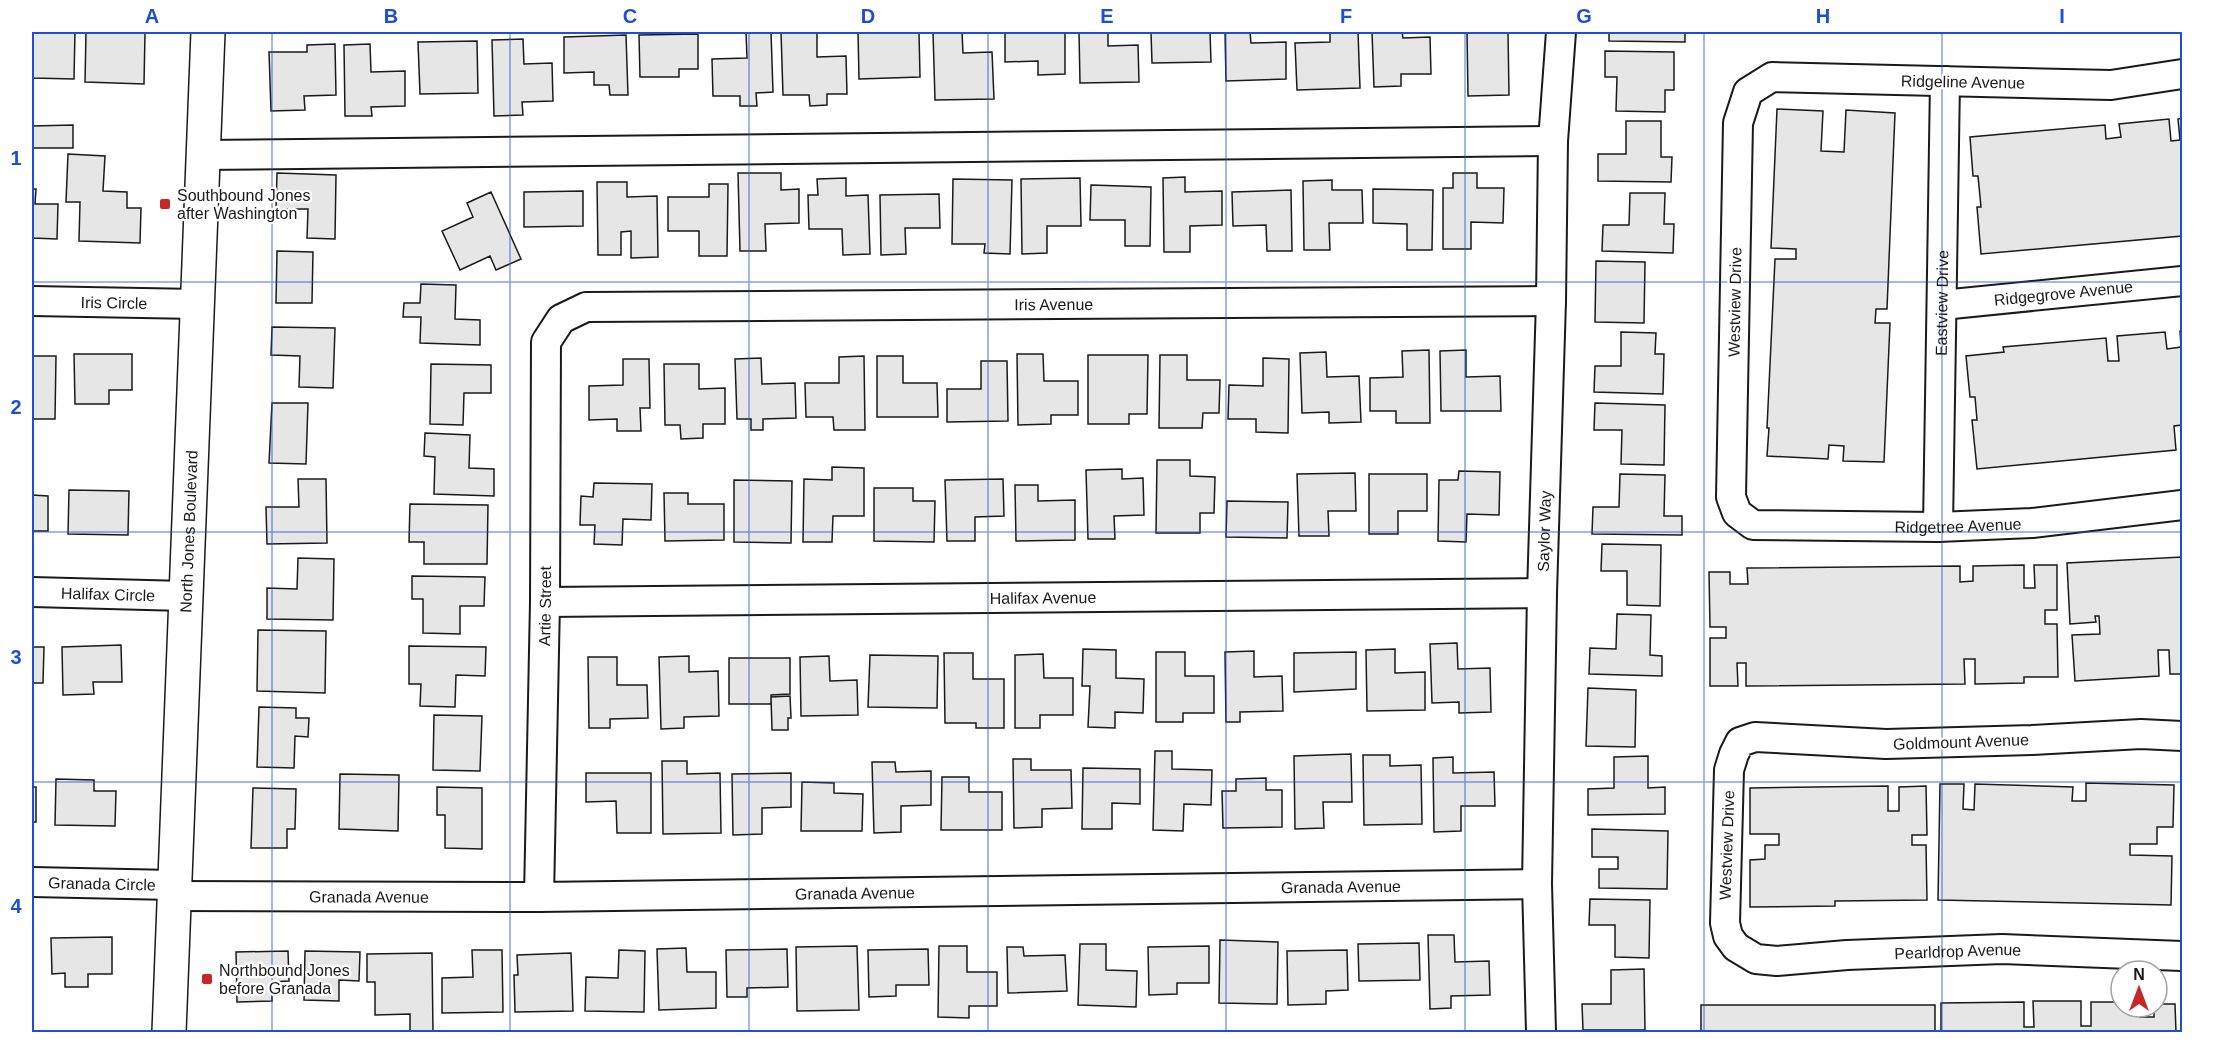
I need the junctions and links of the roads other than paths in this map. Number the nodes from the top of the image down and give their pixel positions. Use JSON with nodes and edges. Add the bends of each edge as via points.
{"nodes":[{"id":1,"x":208,"y":32,"type":"edge"},
{"id":2,"x":1561,"y":32,"type":"edge"},
{"id":3,"x":2182,"y":74,"type":"edge"},
{"id":4,"x":1945,"y":81,"type":"junction"},
{"id":5,"x":1748,"y":92,"type":"joint"},
{"id":6,"x":1553,"y":141,"type":"junction"},
{"id":7,"x":202,"y":155,"type":"junction"},
{"id":8,"x":2182,"y":281,"type":"edge"},
{"id":9,"x":1551,"y":300,"type":"junction"},
{"id":10,"x":32,"y":301,"type":"edge"},
{"id":11,"x":197,"y":304,"type":"junction"},
{"id":12,"x":1942,"y":305,"type":"junction"},
{"id":13,"x":561,"y":319,"type":"joint"},
{"id":14,"x":2182,"y":505,"type":"edge"},
{"id":15,"x":1737,"y":513,"type":"joint"},
{"id":16,"x":1938,"y":527,"type":"junction"},
{"id":17,"x":32,"y":592,"type":"edge"},
{"id":18,"x":1542,"y":593,"type":"junction"},
{"id":19,"x":185,"y":596,"type":"junction"},
{"id":20,"x":545,"y":602,"type":"junction"},
{"id":21,"x":2182,"y":736,"type":"edge"},
{"id":22,"x":1740,"y":742,"type":"joint"},
{"id":23,"x":32,"y":882,"type":"edge"},
{"id":24,"x":1537,"y":884,"type":"junction"},
{"id":25,"x":173,"y":890,"type":"junction"},
{"id":26,"x":539,"y":897,"type":"junction"},
{"id":27,"x":1736,"y":947,"type":"joint"},
{"id":28,"x":2182,"y":956,"type":"edge"},
{"id":29,"x":169,"y":1032,"type":"edge"},
{"id":30,"x":1541,"y":1032,"type":"edge"}],
"edges":[{"from":1,"to":7,"type":"main road","name":"North Jones Boulevard"},
{"from":2,"to":6,"type":"street","name":"Saylor Way"},
{"from":3,"to":4,"type":"street","name":"Ridgeline Avenue","via":[[2111,85]]},
{"from":4,"to":5,"type":"street","name":"Ridgeline Avenue","via":[[1772,77]]},
{"from":4,"to":12,"type":"street","name":"Eastview Drive"},
{"from":5,"to":15,"type":"street","name":"Westview Drive","via":[[1738,123],[1731,497]]},
{"from":6,"to":7,"type":"street"},
{"from":6,"to":9,"type":"street","name":"Saylor Way"},
{"from":7,"to":11,"type":"main road","name":"North Jones Boulevard"},
{"from":8,"to":12,"type":"street","name":"Ridgegrove Avenue"},
{"from":9,"to":13,"type":"street","name":"Iris Avenue","via":[[586,307]]},
{"from":9,"to":18,"type":"street","name":"Saylor Way"},
{"from":10,"to":11,"type":"street","name":"Iris Circle"},
{"from":11,"to":19,"type":"main road","name":"North Jones Boulevard"},
{"from":12,"to":16,"type":"street","name":"Eastview Drive"},
{"from":13,"to":20,"type":"street","name":"Artie Street","via":[[546,342]]},
{"from":14,"to":16,"type":"street","name":"Ridgetree Avenue","via":[[2032,523]]},
{"from":15,"to":16,"type":"street","name":"Ridgetree Avenue","via":[[1753,525]]},
{"from":17,"to":19,"type":"street","name":"Halifax Circle"},
{"from":18,"to":20,"type":"street","name":"Halifax Avenue"},
{"from":18,"to":24,"type":"street","name":"Saylor Way"},
{"from":19,"to":25,"type":"main road","name":"North Jones Boulevard"},
{"from":20,"to":26,"type":"street","name":"Artie Street"},
{"from":21,"to":22,"type":"street","name":"Goldmount Avenue","via":[[2141,734],[1886,744],[1755,737]]},
{"from":22,"to":27,"type":"street","name":"Westview Drive","via":[[1729,770],[1725,923]]},
{"from":23,"to":25,"type":"street","name":"Granada Circle"},
{"from":24,"to":26,"type":"street","name":"Granada Avenue"},
{"from":24,"to":30,"type":"street","name":"Saylor Way"},
{"from":25,"to":26,"type":"street","name":"Granada Avenue"},
{"from":25,"to":29,"type":"main road","name":"North Jones Boulevard"},
{"from":27,"to":28,"type":"street","name":"Pearldrop Avenue","via":[[1756,959],[1777,961],[2002,949]]}]}
